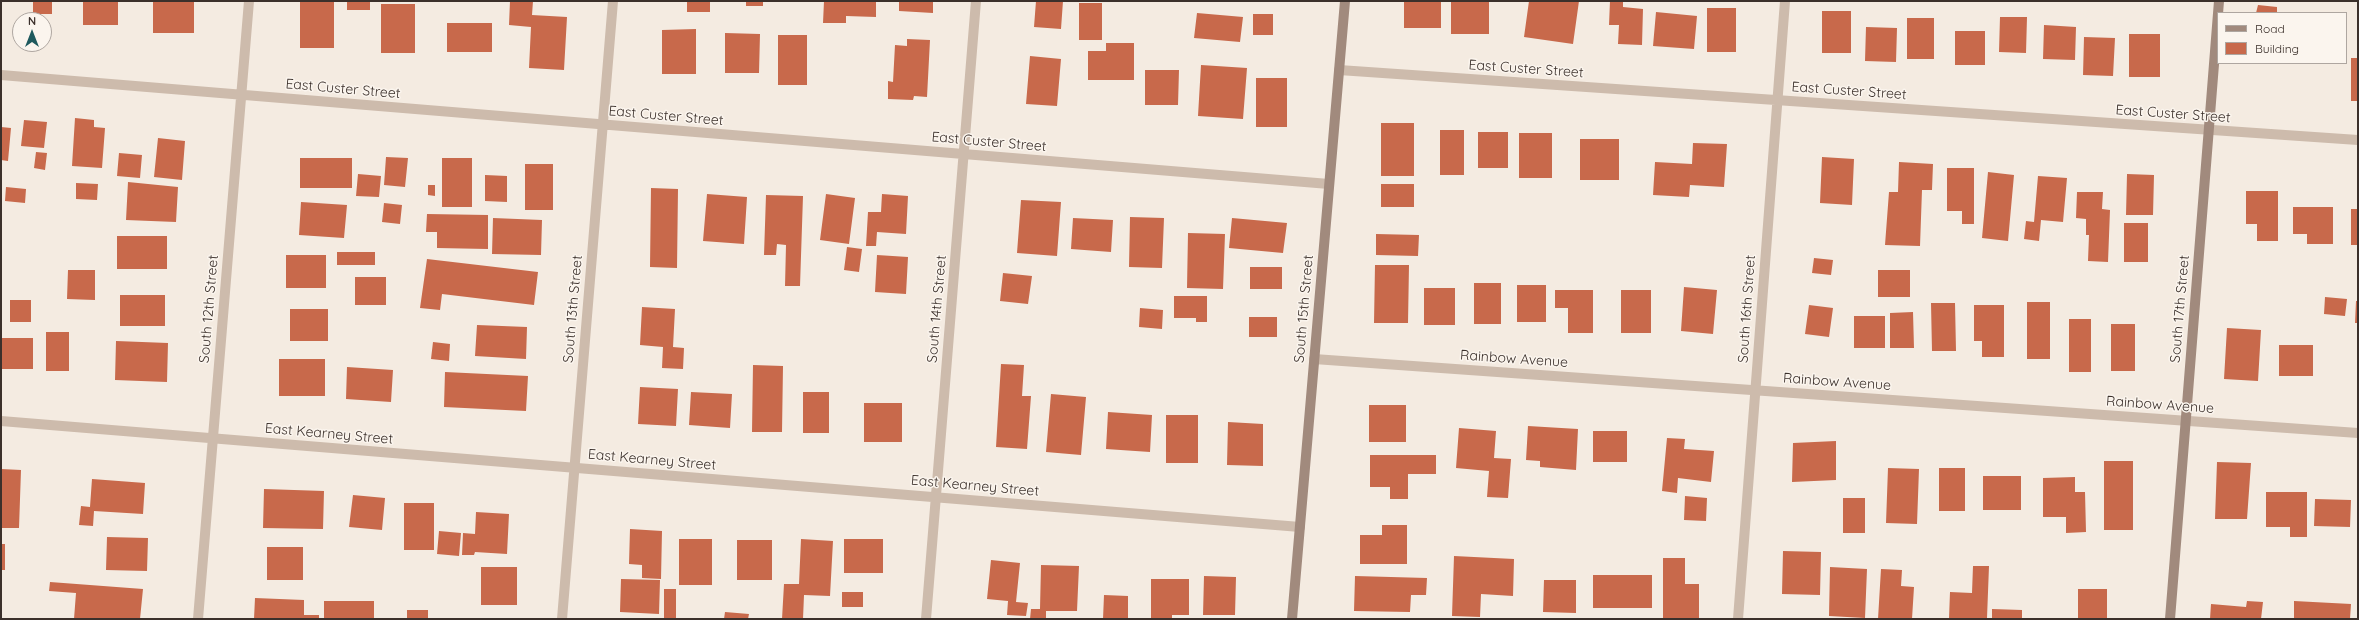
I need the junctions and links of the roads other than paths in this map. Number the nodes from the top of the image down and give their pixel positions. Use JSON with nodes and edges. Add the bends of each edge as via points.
{"nodes":[{"id":1,"x":248,"y":1,"type":"edge"},
{"id":2,"x":613,"y":1,"type":"edge"},
{"id":3,"x":976,"y":1,"type":"edge"},
{"id":4,"x":1345,"y":1,"type":"edge"},
{"id":5,"x":1785,"y":1,"type":"edge"},
{"id":6,"x":2219,"y":1,"type":"edge"},
{"id":7,"x":2218,"y":12,"type":"edge"},
{"id":8,"x":2217,"y":27,"type":"edge"},
{"id":9,"x":1339,"y":70,"type":"junction"},
{"id":10,"x":1,"y":75,"type":"edge"},
{"id":11,"x":241,"y":95,"type":"junction"},
{"id":12,"x":1777,"y":100,"type":"junction"},
{"id":13,"x":603,"y":125,"type":"junction"},
{"id":14,"x":2209,"y":130,"type":"junction"},
{"id":15,"x":2358,"y":140,"type":"edge"},
{"id":16,"x":964,"y":154,"type":"junction"},
{"id":17,"x":1329,"y":184,"type":"junction"},
{"id":18,"x":1314,"y":359,"type":"junction"},
{"id":19,"x":1755,"y":390,"type":"junction"},
{"id":20,"x":1,"y":421,"type":"edge"},
{"id":21,"x":2185,"y":421,"type":"junction"},
{"id":22,"x":2358,"y":433,"type":"edge"},
{"id":23,"x":213,"y":438,"type":"junction"},
{"id":24,"x":574,"y":468,"type":"junction"},
{"id":25,"x":936,"y":497,"type":"junction"},
{"id":26,"x":1300,"y":527,"type":"junction"},
{"id":27,"x":198,"y":619,"type":"edge"},
{"id":28,"x":562,"y":619,"type":"edge"},
{"id":29,"x":926,"y":619,"type":"edge"},
{"id":30,"x":1292,"y":619,"type":"edge"},
{"id":31,"x":1738,"y":619,"type":"edge"},
{"id":32,"x":2170,"y":619,"type":"edge"}],
"edges":[{"from":1,"to":11,"type":"street","name":"South 12th Street"},
{"from":2,"to":13,"type":"street","name":"South 13th Street"},
{"from":3,"to":16,"type":"street","name":"South 14th Street"},
{"from":4,"to":9,"type":"main road","name":"South 15th Street"},
{"from":5,"to":12,"type":"street","name":"South 16th Street"},
{"from":6,"to":7,"type":"main road","name":"South 17th Street"},
{"from":8,"to":14,"type":"main road","name":"South 17th Street"},
{"from":9,"to":12,"type":"street","name":"East Custer Street"},
{"from":9,"to":17,"type":"main road","name":"South 15th Street"},
{"from":10,"to":11,"type":"street","name":"East Custer Street"},
{"from":11,"to":13,"type":"street","name":"East Custer Street"},
{"from":11,"to":23,"type":"street","name":"South 12th Street"},
{"from":12,"to":14,"type":"street","name":"East Custer Street"},
{"from":12,"to":19,"type":"street","name":"South 16th Street"},
{"from":13,"to":16,"type":"street","name":"East Custer Street"},
{"from":13,"to":24,"type":"street","name":"South 13th Street"},
{"from":14,"to":15,"type":"street","name":"East Custer Street"},
{"from":14,"to":21,"type":"main road","name":"South 17th Street"},
{"from":16,"to":17,"type":"street","name":"East Custer Street"},
{"from":16,"to":25,"type":"street","name":"South 14th Street"},
{"from":17,"to":18,"type":"main road","name":"South 15th Street"},
{"from":18,"to":19,"type":"street","name":"Rainbow Avenue"},
{"from":18,"to":26,"type":"main road","name":"South 15th Street"},
{"from":19,"to":21,"type":"street","name":"Rainbow Avenue"},
{"from":19,"to":31,"type":"street","name":"South 16th Street"},
{"from":20,"to":23,"type":"street","name":"East Kearney Street"},
{"from":21,"to":22,"type":"street","name":"Rainbow Avenue"},
{"from":21,"to":32,"type":"main road","name":"South 17th Street"},
{"from":23,"to":24,"type":"street","name":"East Kearney Street"},
{"from":23,"to":27,"type":"street","name":"South 12th Street"},
{"from":24,"to":25,"type":"street","name":"East Kearney Street"},
{"from":24,"to":28,"type":"street","name":"South 13th Street"},
{"from":25,"to":26,"type":"street","name":"East Kearney Street"},
{"from":25,"to":29,"type":"street","name":"South 14th Street"},
{"from":26,"to":30,"type":"main road","name":"South 15th Street"}]}
